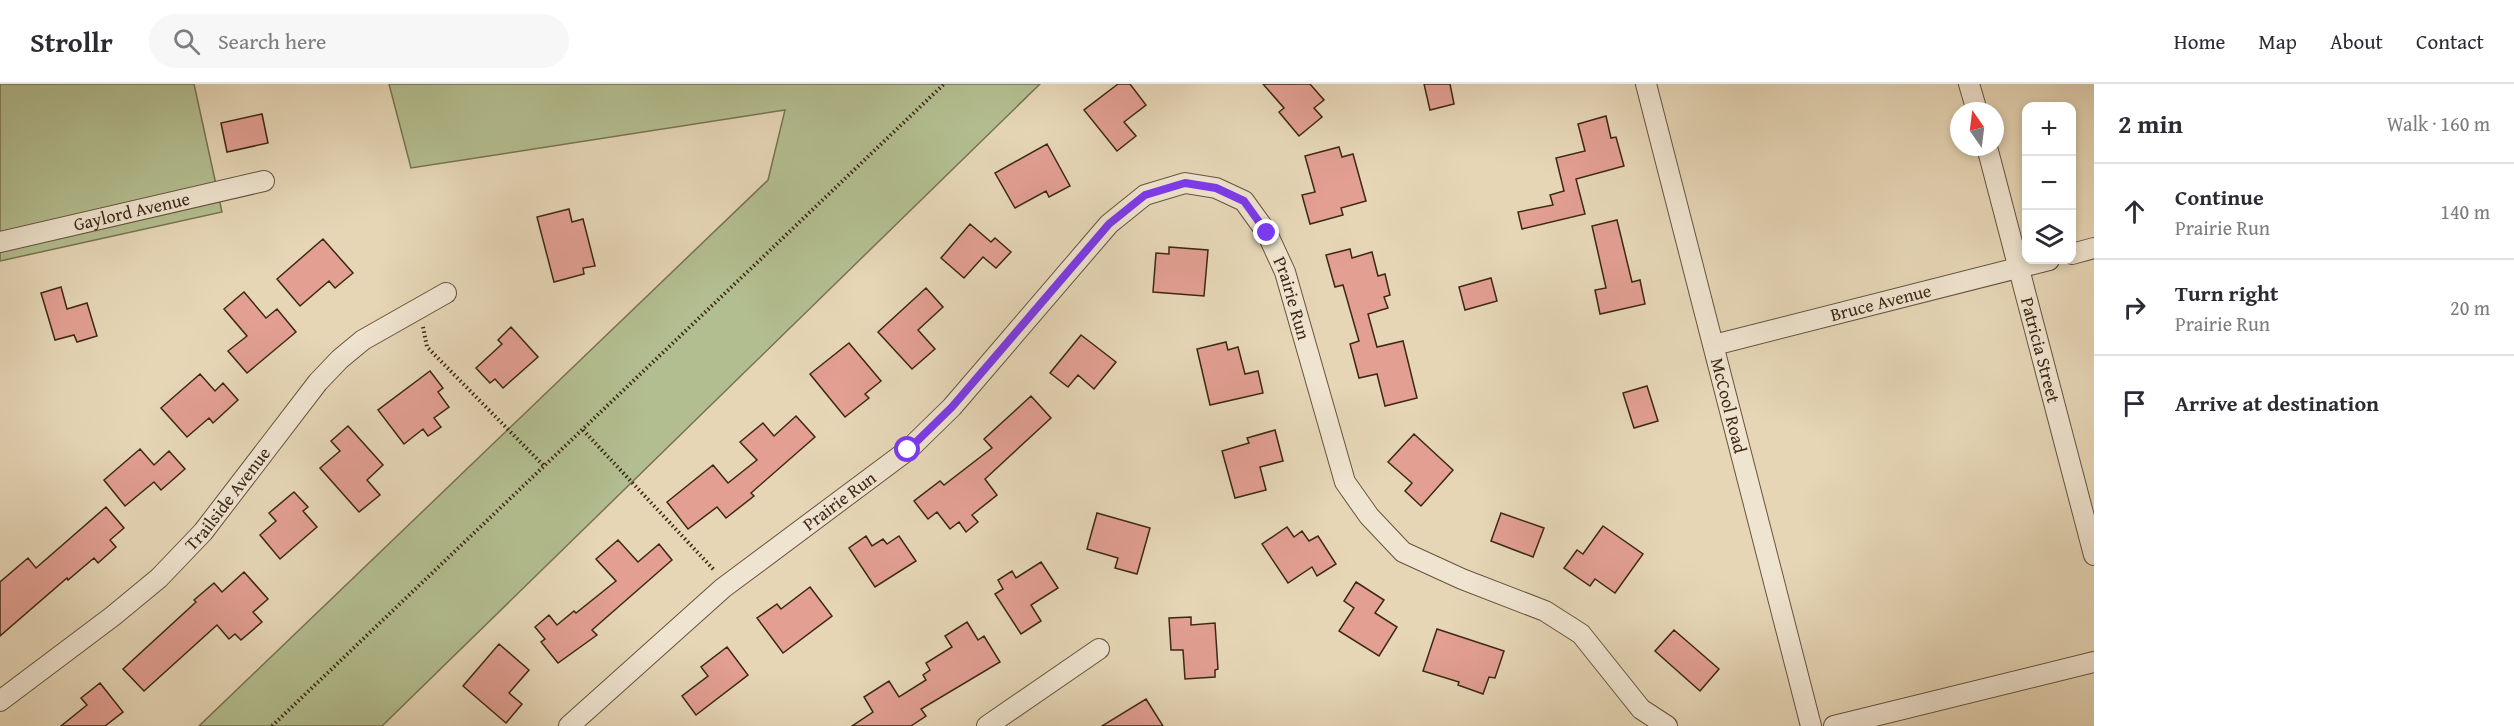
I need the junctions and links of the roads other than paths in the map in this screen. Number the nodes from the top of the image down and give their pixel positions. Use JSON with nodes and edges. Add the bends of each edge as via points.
{"nodes":[{"id":1,"x":1646,"y":84,"type":"edge"},
{"id":2,"x":1969,"y":84,"type":"edge"},
{"id":3,"x":1974,"y":102,"type":"edge"},
{"id":4,"x":1989,"y":156,"type":"edge"},
{"id":5,"x":264,"y":181,"type":"dead end"},
{"id":6,"x":0,"y":242,"type":"edge"},
{"id":7,"x":2094,"y":248,"type":"edge"},
{"id":8,"x":2076,"y":253,"type":"edge"},
{"id":9,"x":2032,"y":264,"type":"edge"},
{"id":10,"x":2020,"y":267,"type":"junction"},
{"id":11,"x":446,"y":293,"type":"dead end"},
{"id":12,"x":1714,"y":345,"type":"junction"},
{"id":13,"x":2094,"y":555,"type":"edge"},
{"id":14,"x":1099,"y":649,"type":"dead end"},
{"id":15,"x":2094,"y":662,"type":"edge"},
{"id":16,"x":0,"y":701,"type":"edge"},
{"id":17,"x":1657,"y":724,"type":"edge"},
{"id":18,"x":569,"y":726,"type":"edge"},
{"id":19,"x":987,"y":726,"type":"edge"},
{"id":20,"x":1811,"y":726,"type":"edge"},
{"id":21,"x":1834,"y":726,"type":"edge"}],
"edges":[{"from":1,"to":12,"type":"street","name":"McCool Road"},
{"from":2,"to":3,"type":"street"},
{"from":4,"to":10,"type":"street","name":"Patricia Street"},
{"from":5,"to":6,"type":"street","name":"Gaylord Avenue"},
{"from":7,"to":8,"type":"street"},
{"from":9,"to":10,"type":"street","name":"Bruce Avenue"},
{"from":10,"to":12,"type":"street","name":"Bruce Avenue"},
{"from":10,"to":13,"type":"street","name":"Patricia Street"},
{"from":11,"to":16,"type":"street","name":"Trailside Avenue","via":[[363,340],[333,367],[203,532],[159,578]]},
{"from":12,"to":20,"type":"street","name":"McCool Road"},
{"from":14,"to":19,"type":"street"},
{"from":15,"to":21,"type":"street"},
{"from":17,"to":18,"type":"street","name":"Prairie Run","via":[[1581,634],[1545,611],[1403,552],[1369,516],[1345,482],[1285,272],[1267,233],[1244,201],[1216,188],[1185,183],[1145,195],[1109,224],[952,407],[908,450],[727,585]]}]}
